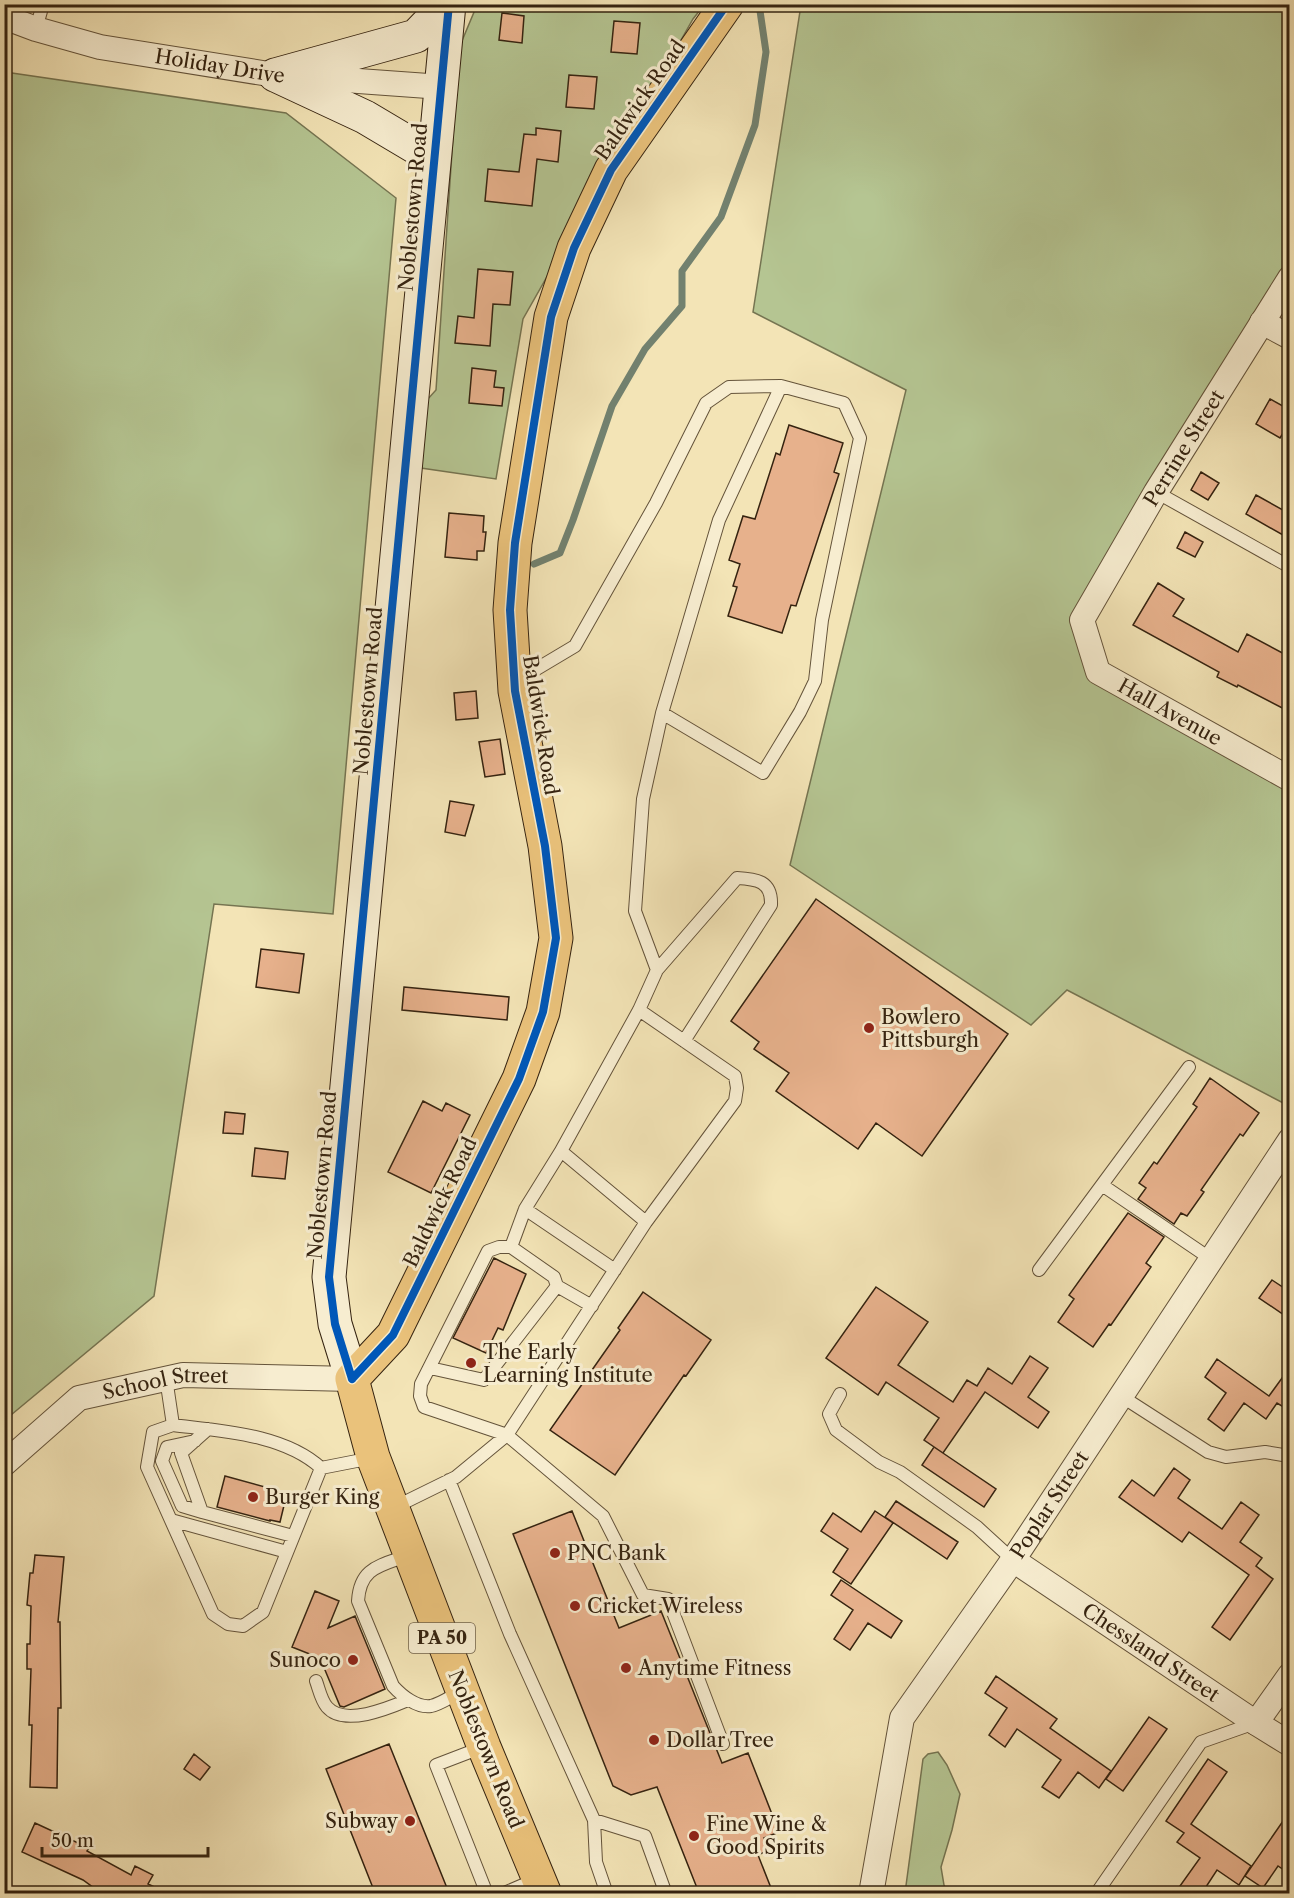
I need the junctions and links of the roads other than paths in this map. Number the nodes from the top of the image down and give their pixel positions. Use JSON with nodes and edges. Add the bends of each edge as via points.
{"nodes":[{"id":1,"x":43,"y":4,"type":"edge"},
{"id":2,"x":448,"y":4,"type":"edge"},
{"id":3,"x":727,"y":4,"type":"edge"},
{"id":4,"x":4,"y":17,"type":"edge"},
{"id":5,"x":36,"y":29,"type":"junction"},
{"id":6,"x":275,"y":75,"type":"junction"},
{"id":7,"x":442,"y":87,"type":"junction"},
{"id":8,"x":434,"y":158,"type":"junction"},
{"id":9,"x":1290,"y":278,"type":"edge"},
{"id":10,"x":1262,"y":322,"type":"junction"},
{"id":11,"x":1290,"y":338,"type":"edge"},
{"id":12,"x":781,"y":386,"type":"junction"},
{"id":13,"x":1156,"y":492,"type":"junction"},
{"id":14,"x":1290,"y":567,"type":"edge"},
{"id":15,"x":1082,"y":620,"type":"joint"},
{"id":16,"x":514,"y":682,"type":"junction"},
{"id":17,"x":662,"y":713,"type":"junction"},
{"id":18,"x":1290,"y":779,"type":"edge"},
{"id":19,"x":657,"y":970,"type":"junction"},
{"id":20,"x":639,"y":1010,"type":"junction"},
{"id":21,"x":684,"y":1041,"type":"junction"},
{"id":22,"x":1189,"y":1067,"type":"dead end"},
{"id":23,"x":1290,"y":1140,"type":"edge"},
{"id":24,"x":561,"y":1151,"type":"junction"},
{"id":25,"x":1102,"y":1185,"type":"junction"},
{"id":26,"x":525,"y":1209,"type":"junction"},
{"id":27,"x":646,"y":1222,"type":"junction"},
{"id":28,"x":511,"y":1247,"type":"junction"},
{"id":29,"x":1211,"y":1259,"type":"junction"},
{"id":30,"x":615,"y":1270,"type":"junction"},
{"id":31,"x":1039,"y":1270,"type":"dead end"},
{"id":32,"x":557,"y":1286,"type":"junction"},
{"id":33,"x":592,"y":1306,"type":"junction"},
{"id":34,"x":429,"y":1368,"type":"junction"},
{"id":35,"x":166,"y":1378,"type":"junction"},
{"id":36,"x":352,"y":1379,"type":"junction"},
{"id":37,"x":840,"y":1394,"type":"dead end"},
{"id":38,"x":1121,"y":1396,"type":"junction"},
{"id":39,"x":173,"y":1425,"type":"junction"},
{"id":40,"x":208,"y":1429,"type":"junction"},
{"id":41,"x":507,"y":1435,"type":"junction"},
{"id":42,"x":196,"y":1440,"type":"junction"},
{"id":43,"x":1283,"y":1455,"type":"dead end"},
{"id":44,"x":373,"y":1457,"type":"junction"},
{"id":45,"x":4,"y":1464,"type":"edge"},
{"id":46,"x":321,"y":1468,"type":"junction"},
{"id":47,"x":449,"y":1480,"type":"junction"},
{"id":48,"x":392,"y":1508,"type":"junction"},
{"id":49,"x":202,"y":1512,"type":"junction"},
{"id":50,"x":171,"y":1520,"type":"junction"},
{"id":51,"x":293,"y":1536,"type":"junction"},
{"id":52,"x":287,"y":1551,"type":"junction"},
{"id":53,"x":410,"y":1555,"type":"junction"},
{"id":54,"x":1013,"y":1560,"type":"junction"},
{"id":55,"x":1290,"y":1675,"type":"edge"},
{"id":56,"x":316,"y":1681,"type":"dead end"},
{"id":57,"x":462,"y":1691,"type":"junction"},
{"id":58,"x":408,"y":1700,"type":"junction"},
{"id":59,"x":1256,"y":1723,"type":"junction"},
{"id":60,"x":723,"y":1744,"type":"dead end"},
{"id":61,"x":1290,"y":1744,"type":"edge"},
{"id":62,"x":484,"y":1747,"type":"junction"},
{"id":63,"x":594,"y":1820,"type":"junction"},
{"id":64,"x":541,"y":1886,"type":"edge"},
{"id":65,"x":487,"y":1893,"type":"edge"},
{"id":66,"x":502,"y":1893,"type":"edge"},
{"id":67,"x":607,"y":1893,"type":"edge"},
{"id":68,"x":666,"y":1893,"type":"edge"},
{"id":69,"x":871,"y":1893,"type":"edge"},
{"id":70,"x":1096,"y":1893,"type":"edge"}],
"edges":[{"from":1,"to":5,"type":"lane"},
{"from":2,"to":6,"type":"main road","via":[[416,36]]},
{"from":2,"to":7,"type":"main road","name":"Noblestown Road","number":"PA 50"},
{"from":3,"to":16,"type":"main road","name":"Baldwick Road","via":[[611,170],[574,248],[551,317],[515,543],[510,610]]},
{"from":4,"to":5,"type":"street","name":"Holiday Drive"},
{"from":5,"to":6,"type":"street","name":"Holiday Drive","via":[[100,46]]},
{"from":6,"to":7,"type":"street","name":"Holiday Drive"},
{"from":6,"to":8,"type":"main road","via":[[365,117]]},
{"from":7,"to":8,"type":"main road","name":"Noblestown Road","number":"PA 50"},
{"from":8,"to":36,"type":"main road","name":"Noblestown Road","number":"PA 50","via":[[329,1277],[335,1324]]},
{"from":9,"to":10,"type":"street","name":"Perrine Street"},
{"from":10,"to":11,"type":"street"},
{"from":10,"to":13,"type":"street","name":"Perrine Street"},
{"from":12,"to":16,"type":"lane","via":[[729,387],[706,403],[656,503],[575,645]]},
{"from":12,"to":17,"type":"lane","via":[[719,520]]},
{"from":12,"to":17,"type":"lane","via":[[844,403],[860,438],[822,620],[815,681],[763,773]]},
{"from":13,"to":14,"type":"lane"},
{"from":13,"to":15,"type":"street","name":"Perrine Street"},
{"from":15,"to":18,"type":"street","name":"Hall Avenue","via":[[1098,672]]},
{"from":16,"to":36,"type":"main road","name":"Baldwick Road","via":[[545,846],[556,939],[543,1012],[519,1079],[393,1335]]},
{"from":17,"to":19,"type":"lane","via":[[643,799],[635,912]]},
{"from":19,"to":20,"type":"lane"},
{"from":19,"to":21,"type":"lane","via":[[737,878],[753,879],[767,886],[771,905]]},
{"from":20,"to":21,"type":"lane"},
{"from":20,"to":24,"type":"lane"},
{"from":21,"to":27,"type":"lane","via":[[735,1076],[735,1101]]},
{"from":22,"to":25,"type":"lane"},
{"from":23,"to":29,"type":"street","name":"Poplar Street"},
{"from":24,"to":26,"type":"lane"},
{"from":24,"to":27,"type":"lane"},
{"from":25,"to":29,"type":"lane"},
{"from":25,"to":31,"type":"lane"},
{"from":26,"to":28,"type":"lane"},
{"from":26,"to":30,"type":"lane"},
{"from":27,"to":30,"type":"lane"},
{"from":28,"to":32,"type":"lane","via":[[554,1277]]},
{"from":28,"to":34,"type":"lane","via":[[488,1251]]},
{"from":29,"to":38,"type":"street","name":"Poplar Street"},
{"from":30,"to":33,"type":"lane"},
{"from":32,"to":33,"type":"lane"},
{"from":32,"to":34,"type":"lane","via":[[484,1380]]},
{"from":33,"to":41,"type":"lane"},
{"from":34,"to":41,"type":"lane","via":[[420,1396],[424,1407]]},
{"from":35,"to":36,"type":"street","name":"School Street","via":[[183,1375]]},
{"from":35,"to":39,"type":"lane"},
{"from":35,"to":45,"type":"street","name":"School Street","via":[[80,1398]]},
{"from":36,"to":44,"type":"main road","name":"Noblestown Road","number":"PA 50"},
{"from":37,"to":54,"type":"lane","via":[[829,1414],[836,1430],[977,1527]]},
{"from":38,"to":43,"type":"lane","via":[[1208,1452],[1226,1456],[1265,1452]]},
{"from":38,"to":54,"type":"street","name":"Poplar Street"},
{"from":39,"to":40,"type":"lane"},
{"from":39,"to":50,"type":"lane","via":[[153,1432],[147,1467]]},
{"from":40,"to":42,"type":"lane"},
{"from":40,"to":46,"type":"lane","via":[[281,1444]]},
{"from":41,"to":47,"type":"lane"},
{"from":41,"to":60,"type":"lane","via":[[603,1516],[643,1595],[668,1599]]},
{"from":42,"to":49,"type":"lane","via":[[181,1453]]},
{"from":42,"to":49,"type":"lane","via":[[167,1447],[162,1461],[182,1506]]},
{"from":44,"to":46,"type":"lane"},
{"from":44,"to":48,"type":"main road","name":"Noblestown Road","number":"PA 50"},
{"from":46,"to":51,"type":"lane"},
{"from":47,"to":48,"type":"lane"},
{"from":47,"to":63,"type":"lane","via":[[510,1634]]},
{"from":48,"to":53,"type":"main road","name":"Noblestown Road","number":"PA 50"},
{"from":49,"to":51,"type":"lane"},
{"from":50,"to":52,"type":"lane"},
{"from":50,"to":52,"type":"lane","via":[[213,1614],[228,1624],[243,1626],[263,1612]]},
{"from":51,"to":52,"type":"lane"},
{"from":53,"to":57,"type":"main road","name":"Noblestown Road","number":"PA 50"},
{"from":53,"to":58,"type":"lane","via":[[381,1565],[363,1577],[358,1601],[393,1686]]},
{"from":54,"to":59,"type":"street","name":"Chessland Street"},
{"from":54,"to":69,"type":"street","name":"Poplar Street","via":[[902,1718]]},
{"from":55,"to":59,"type":"street"},
{"from":56,"to":58,"type":"lane","via":[[325,1705],[339,1715],[372,1713]]},
{"from":57,"to":58,"type":"lane","via":[[431,1706]]},
{"from":57,"to":62,"type":"main road","name":"Noblestown Road","number":"PA 50"},
{"from":59,"to":61,"type":"street","name":"Chessland Street"},
{"from":59,"to":70,"type":"lane","via":[[1201,1742]]},
{"from":62,"to":64,"type":"main road","name":"Noblestown Road","number":"PA 50"},
{"from":62,"to":65,"type":"lane","via":[[436,1765]]},
{"from":63,"to":67,"type":"lane","via":[[596,1862]]},
{"from":63,"to":68,"type":"lane","via":[[645,1836]]},
{"from":64,"to":66,"type":"lane"}]}
